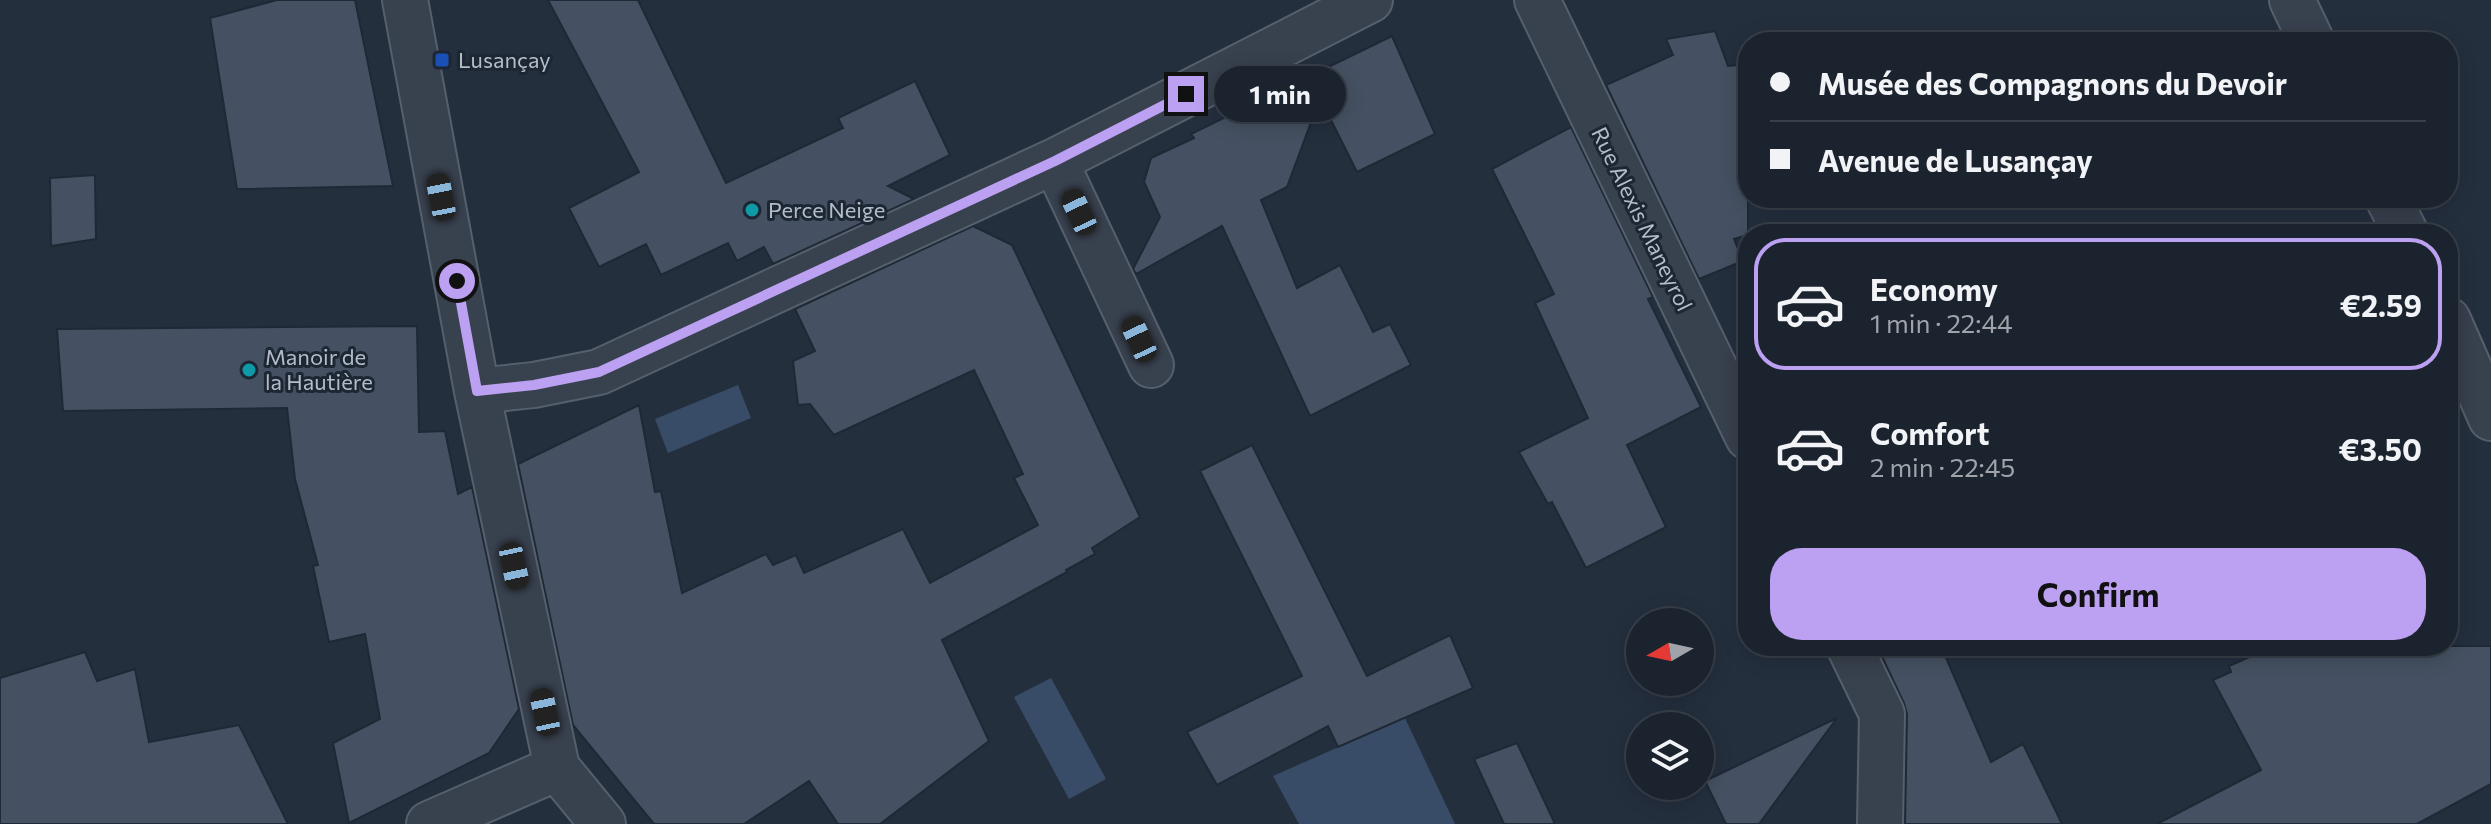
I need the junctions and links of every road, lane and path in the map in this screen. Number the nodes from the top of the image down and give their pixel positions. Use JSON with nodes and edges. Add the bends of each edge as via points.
{"nodes":[{"id":1,"x":405,"y":0,"type":"edge"},
{"id":2,"x":1370,"y":0,"type":"edge"},
{"id":3,"x":1537,"y":0,"type":"edge"},
{"id":4,"x":2292,"y":0,"type":"edge"},
{"id":5,"x":2307,"y":32,"type":"edge"},
{"id":6,"x":1055,"y":161,"type":"junction"},
{"id":7,"x":2458,"y":343,"type":"edge"},
{"id":8,"x":1151,"y":365,"type":"dead end"},
{"id":9,"x":477,"y":391,"type":"junction"},
{"id":10,"x":1738,"y":416,"type":"edge"},
{"id":11,"x":2491,"y":418,"type":"edge"},
{"id":12,"x":1854,"y":656,"type":"edge"},
{"id":13,"x":557,"y":768,"type":"junction"},
{"id":14,"x":429,"y":824,"type":"edge"},
{"id":15,"x":603,"y":824,"type":"edge"},
{"id":16,"x":1880,"y":824,"type":"edge"}],
"edges":[{"from":1,"to":9,"type":"street"},
{"from":2,"to":6,"type":"street"},
{"from":3,"to":10,"type":"street","name":"Rue Alexis Maneyrol"},
{"from":4,"to":5,"type":"street"},
{"from":6,"to":8,"type":"street"},
{"from":6,"to":9,"type":"street","via":[[599,372]]},
{"from":7,"to":11,"type":"street"},
{"from":9,"to":13,"type":"street"},
{"from":12,"to":16,"type":"street","via":[[1882,714]]},
{"from":13,"to":14,"type":"street"},
{"from":13,"to":15,"type":"street"}]}
